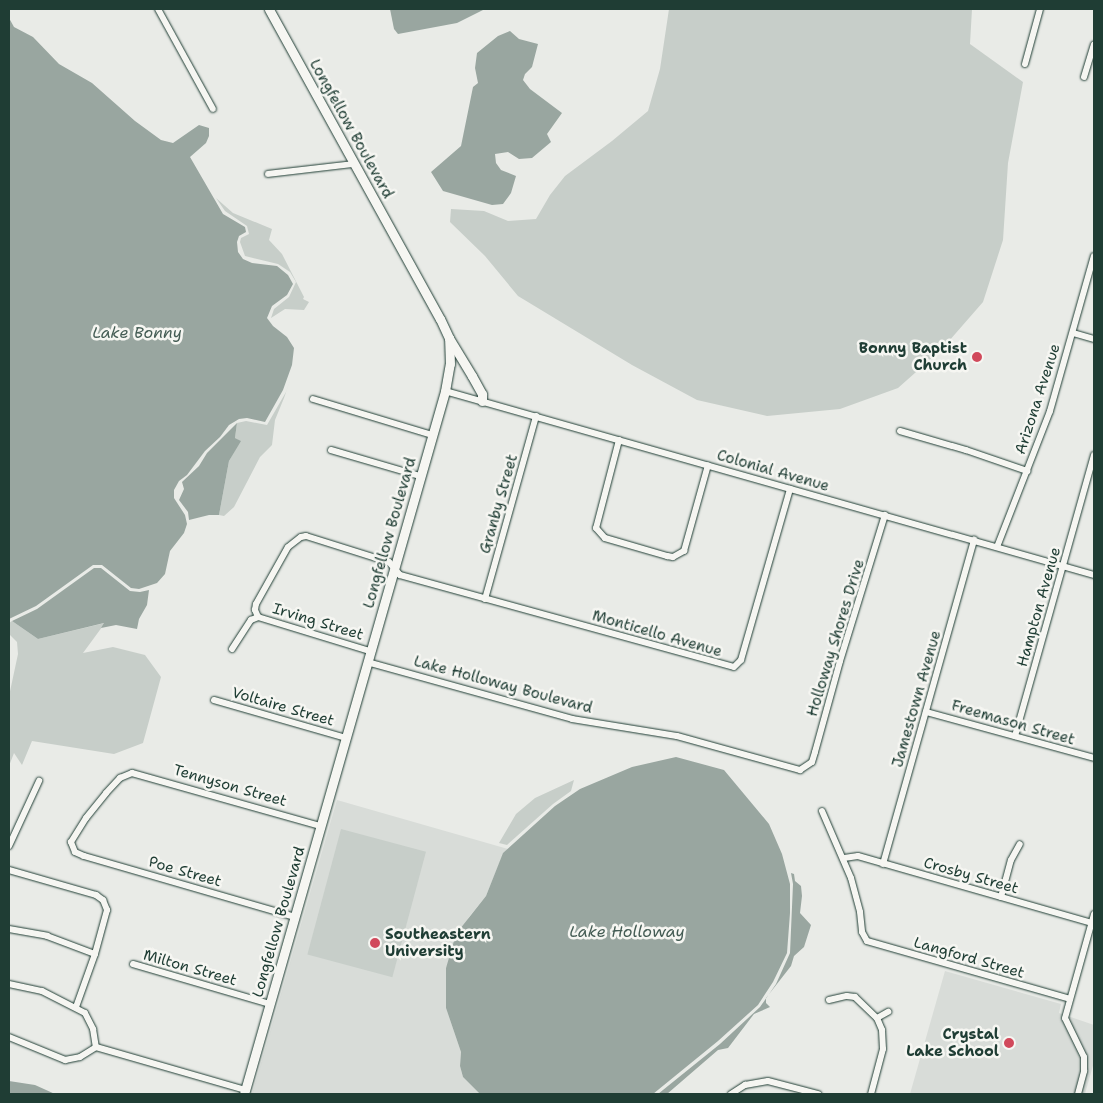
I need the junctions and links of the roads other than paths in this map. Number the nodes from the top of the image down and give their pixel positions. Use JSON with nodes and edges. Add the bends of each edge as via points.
{"nodes":[{"id":1,"x":158,"y":9,"type":"edge"},
{"id":2,"x":269,"y":9,"type":"edge"},
{"id":3,"x":1040,"y":9,"type":"edge"},
{"id":4,"x":1094,"y":45,"type":"edge"},
{"id":5,"x":1024,"y":64,"type":"dead end"},
{"id":6,"x":1084,"y":77,"type":"dead end"},
{"id":7,"x":213,"y":108,"type":"dead end"},
{"id":8,"x":353,"y":164,"type":"junction"},
{"id":9,"x":268,"y":174,"type":"dead end"},
{"id":10,"x":1094,"y":256,"type":"edge"},
{"id":11,"x":1073,"y":333,"type":"junction"},
{"id":12,"x":449,"y":338,"type":"junction"},
{"id":13,"x":1094,"y":339,"type":"edge"},
{"id":14,"x":445,"y":391,"type":"junction"},
{"id":15,"x":313,"y":399,"type":"dead end"},
{"id":16,"x":482,"y":401,"type":"junction"},
{"id":17,"x":536,"y":416,"type":"junction"},
{"id":18,"x":900,"y":431,"type":"dead end"},
{"id":19,"x":432,"y":435,"type":"junction"},
{"id":20,"x":619,"y":440,"type":"junction"},
{"id":21,"x":331,"y":450,"type":"dead end"},
{"id":22,"x":1094,"y":455,"type":"edge"},
{"id":23,"x":708,"y":465,"type":"junction"},
{"id":24,"x":1027,"y":471,"type":"junction"},
{"id":25,"x":420,"y":476,"type":"junction"},
{"id":26,"x":790,"y":488,"type":"junction"},
{"id":27,"x":885,"y":516,"type":"junction"},
{"id":28,"x":974,"y":540,"type":"junction"},
{"id":29,"x":997,"y":547,"type":"junction"},
{"id":30,"x":1063,"y":566,"type":"junction"},
{"id":31,"x":394,"y":568,"type":"junction"},
{"id":32,"x":1094,"y":575,"type":"edge"},
{"id":33,"x":485,"y":599,"type":"junction"},
{"id":34,"x":258,"y":617,"type":"junction"},
{"id":35,"x":232,"y":649,"type":"dead end"},
{"id":36,"x":370,"y":651,"type":"junction"},
{"id":37,"x":367,"y":662,"type":"junction"},
{"id":38,"x":214,"y":700,"type":"dead end"},
{"id":39,"x":926,"y":712,"type":"junction"},
{"id":40,"x":1015,"y":736,"type":"junction"},
{"id":41,"x":346,"y":738,"type":"junction"},
{"id":42,"x":1094,"y":758,"type":"edge"},
{"id":43,"x":808,"y":766,"type":"joint"},
{"id":44,"x":39,"y":781,"type":"dead end"},
{"id":45,"x":822,"y":811,"type":"dead end"},
{"id":46,"x":320,"y":826,"type":"junction"},
{"id":47,"x":1020,"y":844,"type":"dead end"},
{"id":48,"x":9,"y":846,"type":"edge"},
{"id":49,"x":72,"y":847,"type":"joint"},
{"id":50,"x":844,"y":858,"type":"junction"},
{"id":51,"x":883,"y":864,"type":"junction"},
{"id":52,"x":9,"y":870,"type":"edge"},
{"id":53,"x":1001,"y":897,"type":"junction"},
{"id":54,"x":1094,"y":914,"type":"edge"},
{"id":55,"x":295,"y":916,"type":"junction"},
{"id":56,"x":1092,"y":923,"type":"junction"},
{"id":57,"x":9,"y":929,"type":"edge"},
{"id":58,"x":95,"y":954,"type":"junction"},
{"id":59,"x":133,"y":964,"type":"dead end"},
{"id":60,"x":9,"y":984,"type":"edge"},
{"id":61,"x":1070,"y":999,"type":"junction"},
{"id":62,"x":829,"y":1000,"type":"dead end"},
{"id":63,"x":270,"y":1004,"type":"junction"},
{"id":64,"x":76,"y":1006,"type":"junction"},
{"id":65,"x":888,"y":1012,"type":"dead end"},
{"id":66,"x":878,"y":1018,"type":"junction"},
{"id":67,"x":9,"y":1038,"type":"edge"},
{"id":68,"x":96,"y":1047,"type":"junction"},
{"id":69,"x":793,"y":1091,"type":"edge"},
{"id":70,"x":244,"y":1092,"type":"edge"},
{"id":71,"x":731,"y":1094,"type":"edge"},
{"id":72,"x":818,"y":1094,"type":"edge"},
{"id":73,"x":871,"y":1094,"type":"edge"},
{"id":74,"x":1078,"y":1094,"type":"edge"}],
"edges":[{"from":1,"to":7,"type":"street"},
{"from":2,"to":8,"type":"street","name":"Longfellow Boulevard"},
{"from":3,"to":5,"type":"street"},
{"from":4,"to":6,"type":"street"},
{"from":8,"to":9,"type":"street"},
{"from":8,"to":12,"type":"street","name":"Longfellow Boulevard"},
{"from":10,"to":11,"type":"street","name":"Arizona Avenue"},
{"from":11,"to":13,"type":"street"},
{"from":11,"to":24,"type":"street","name":"Arizona Avenue","via":[[1050,410]]},
{"from":12,"to":14,"type":"street","name":"Longfellow Boulevard","via":[[450,364]]},
{"from":12,"to":16,"type":"street","via":[[482,394]]},
{"from":14,"to":16,"type":"street","name":"Colonial Avenue"},
{"from":14,"to":19,"type":"street","name":"Longfellow Boulevard"},
{"from":15,"to":19,"type":"street"},
{"from":16,"to":17,"type":"street","name":"Colonial Avenue"},
{"from":17,"to":20,"type":"street","name":"Colonial Avenue"},
{"from":17,"to":33,"type":"street","name":"Granby Street"},
{"from":18,"to":24,"type":"street"},
{"from":19,"to":25,"type":"street","name":"Longfellow Boulevard"},
{"from":20,"to":23,"type":"street","name":"Colonial Avenue"},
{"from":20,"to":23,"type":"street","via":[[596,528],[605,538],[667,556],[673,557],[684,550]]},
{"from":21,"to":25,"type":"street"},
{"from":22,"to":30,"type":"street","name":"Hampton Avenue"},
{"from":23,"to":26,"type":"street","name":"Colonial Avenue"},
{"from":24,"to":29,"type":"street","name":"Arizona Avenue"},
{"from":25,"to":31,"type":"street","name":"Longfellow Boulevard"},
{"from":26,"to":27,"type":"street","name":"Colonial Avenue"},
{"from":26,"to":33,"type":"street","name":"Monticello Avenue","via":[[741,660],[734,667]]},
{"from":27,"to":28,"type":"street","name":"Colonial Avenue"},
{"from":27,"to":43,"type":"street","name":"Holloway Shores Drive","via":[[815,752]]},
{"from":28,"to":29,"type":"street","name":"Colonial Avenue"},
{"from":28,"to":39,"type":"street","name":"Jamestown Avenue"},
{"from":29,"to":30,"type":"street","name":"Colonial Avenue"},
{"from":30,"to":32,"type":"street","name":"Colonial Avenue"},
{"from":30,"to":40,"type":"street","name":"Hampton Avenue"},
{"from":31,"to":33,"type":"street","name":"Monticello Avenue","via":[[400,574]]},
{"from":31,"to":34,"type":"street","name":"Monticello Avenue","via":[[389,562],[301,537],[288,547],[256,604]]},
{"from":31,"to":36,"type":"street","name":"Longfellow Boulevard"},
{"from":34,"to":35,"type":"street","via":[[251,620]]},
{"from":34,"to":36,"type":"street","name":"Irving Street"},
{"from":36,"to":37,"type":"street","name":"Longfellow Boulevard"},
{"from":37,"to":41,"type":"street","name":"Longfellow Boulevard"},
{"from":37,"to":43,"type":"street","name":"Lake Holloway Boulevard","via":[[572,720],[677,736],[793,769]]},
{"from":38,"to":41,"type":"street","name":"Voltaire Street"},
{"from":39,"to":40,"type":"street","name":"Freemason Street"},
{"from":39,"to":51,"type":"street","name":"Jamestown Avenue"},
{"from":40,"to":42,"type":"street","name":"Freemason Street"},
{"from":41,"to":46,"type":"street","name":"Longfellow Boulevard"},
{"from":44,"to":48,"type":"street"},
{"from":45,"to":50,"type":"street"},
{"from":46,"to":49,"type":"street","name":"Tennyson Street","via":[[132,773],[120,778],[106,793],[73,838]]},
{"from":46,"to":55,"type":"street","name":"Longfellow Boulevard"},
{"from":47,"to":53,"type":"street","via":[[1011,860]]},
{"from":49,"to":55,"type":"street","name":"Poe Street","via":[[84,856]]},
{"from":50,"to":51,"type":"street","name":"Crosby Street","via":[[858,856]]},
{"from":50,"to":61,"type":"street","name":"Langford Street","via":[[857,896],[863,938]]},
{"from":51,"to":53,"type":"street","name":"Crosby Street"},
{"from":52,"to":58,"type":"street","via":[[96,895],[103,900],[107,910]]},
{"from":53,"to":56,"type":"street","name":"Crosby Street"},
{"from":54,"to":56,"type":"street"},
{"from":55,"to":63,"type":"street","name":"Longfellow Boulevard"},
{"from":56,"to":61,"type":"street"},
{"from":57,"to":58,"type":"street","via":[[47,936]]},
{"from":58,"to":64,"type":"street"},
{"from":59,"to":63,"type":"street","name":"Milton Street"},
{"from":60,"to":64,"type":"street","via":[[42,991]]},
{"from":61,"to":74,"type":"street","via":[[1065,1018],[1084,1057]]},
{"from":62,"to":66,"type":"street","via":[[856,997]]},
{"from":63,"to":70,"type":"street","name":"Longfellow Boulevard"},
{"from":64,"to":68,"type":"street","via":[[90,1020]]},
{"from":65,"to":66,"type":"street"},
{"from":66,"to":73,"type":"street","via":[[883,1049]]},
{"from":67,"to":68,"type":"street","via":[[65,1060],[80,1057]]},
{"from":68,"to":70,"type":"street"},
{"from":69,"to":71,"type":"street","via":[[768,1081],[745,1085]]},
{"from":69,"to":72,"type":"street"}]}
